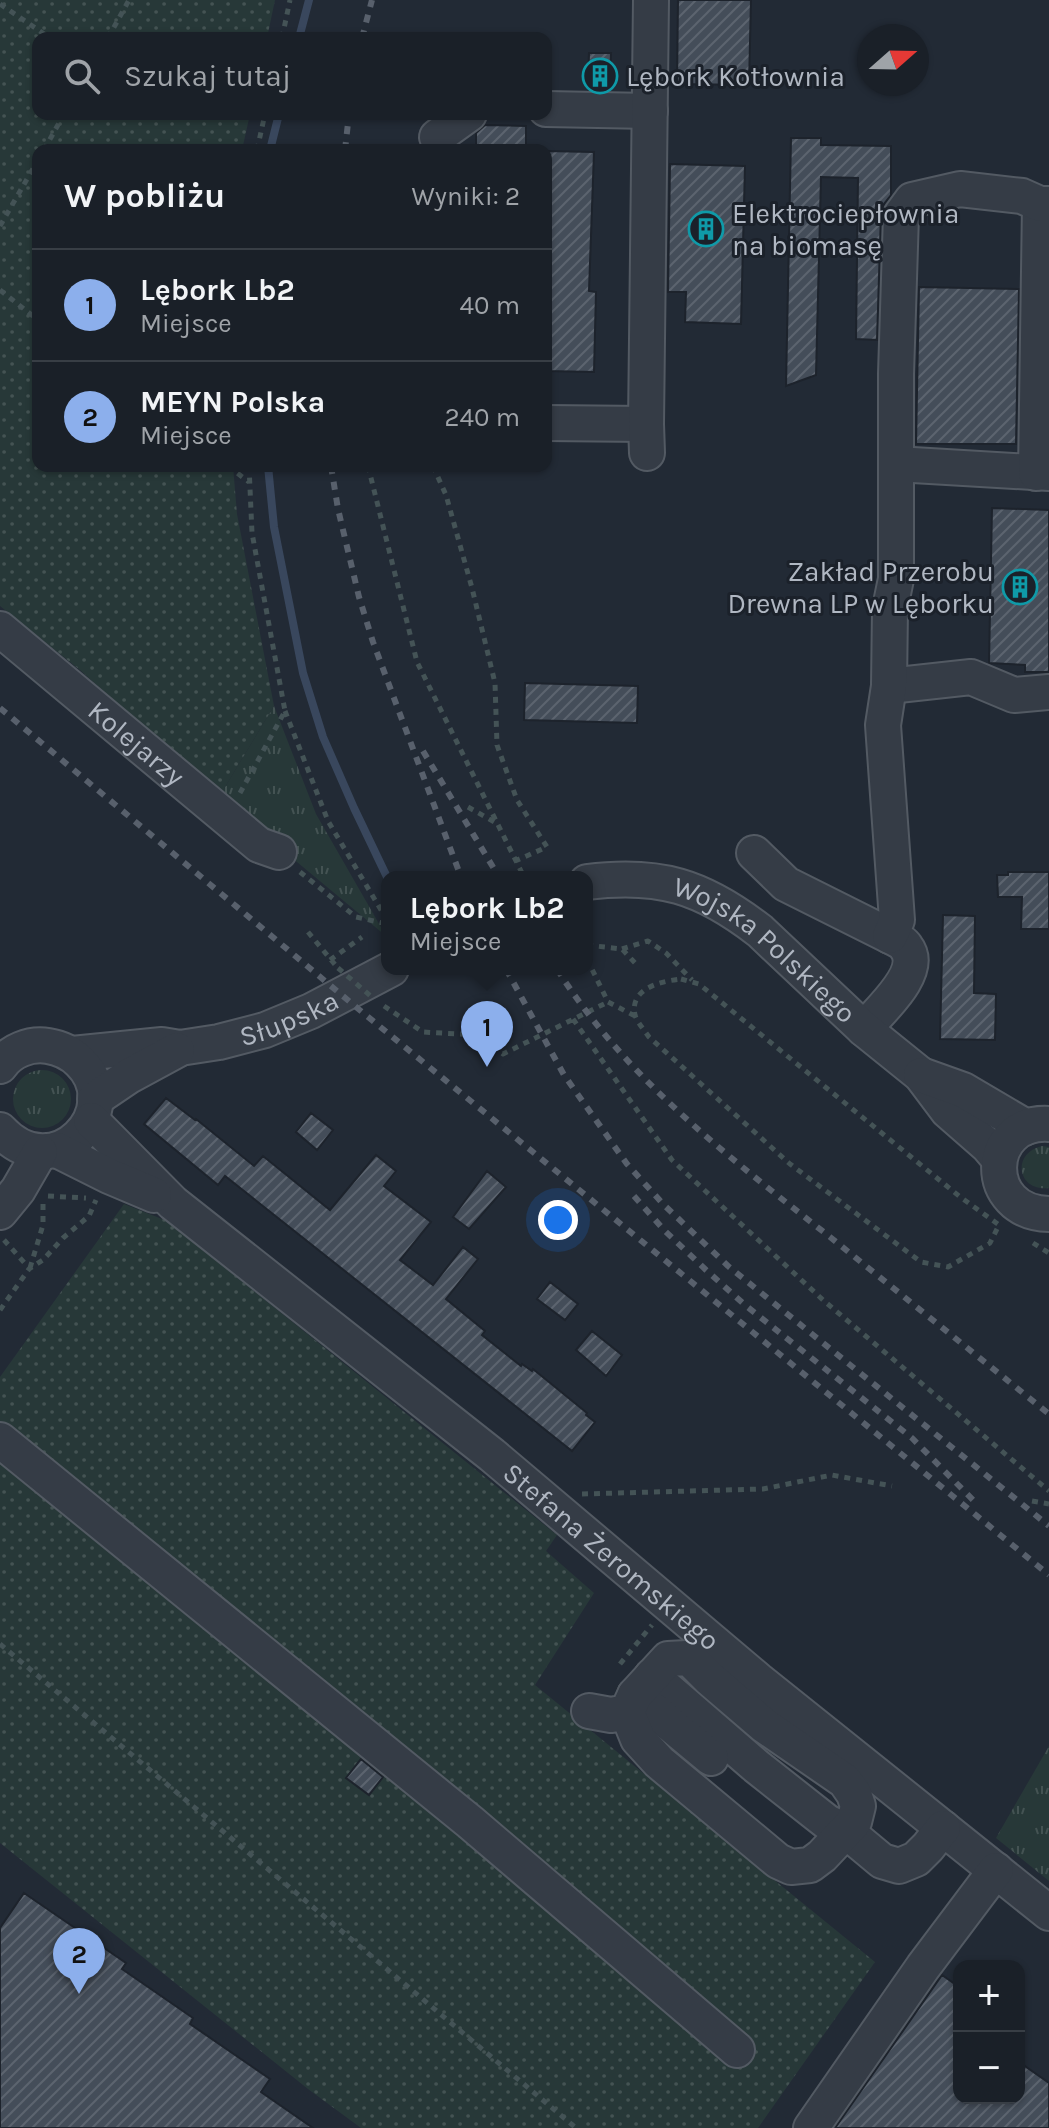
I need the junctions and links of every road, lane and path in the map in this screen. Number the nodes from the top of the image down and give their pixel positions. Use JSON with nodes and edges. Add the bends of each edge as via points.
{"nodes":[{"id":1,"x":129,"y":0,"type":"edge"},
{"id":2,"x":290,"y":0,"type":"edge"},
{"id":3,"x":651,"y":0,"type":"edge"},
{"id":4,"x":0,"y":4,"type":"edge"},
{"id":5,"x":41,"y":32,"type":"edge"},
{"id":6,"x":111,"y":32,"type":"edge"},
{"id":7,"x":283,"y":32,"type":"edge"},
{"id":8,"x":552,"y":109,"type":"edge"},
{"id":9,"x":650,"y":111,"type":"junction"},
{"id":10,"x":61,"y":120,"type":"edge"},
{"id":11,"x":264,"y":120,"type":"edge"},
{"id":12,"x":461,"y":120,"type":"edge"},
{"id":13,"x":437,"y":137,"type":"dead end"},
{"id":14,"x":47,"y":144,"type":"edge"},
{"id":15,"x":258,"y":144,"type":"edge"},
{"id":16,"x":32,"y":170,"type":"edge"},
{"id":17,"x":1045,"y":204,"type":"edge"},
{"id":18,"x":0,"y":226,"type":"edge"},
{"id":19,"x":0,"y":290,"type":"edge"},
{"id":20,"x":32,"y":315,"type":"edge"},
{"id":21,"x":552,"y":424,"type":"edge"},
{"id":22,"x":896,"y":464,"type":"junction"},
{"id":23,"x":236,"y":472,"type":"edge"},
{"id":24,"x":249,"y":472,"type":"edge"},
{"id":25,"x":370,"y":472,"type":"edge"},
{"id":26,"x":436,"y":472,"type":"edge"},
{"id":27,"x":1043,"y":473,"type":"edge"},
{"id":28,"x":250,"y":482,"type":"junction"},
{"id":29,"x":0,"y":629,"type":"edge"},
{"id":30,"x":889,"y":686,"type":"junction"},
{"id":31,"x":1049,"y":692,"type":"edge"},
{"id":32,"x":285,"y":711,"type":"junction"},
{"id":33,"x":468,"y":807,"type":"dead end"},
{"id":34,"x":225,"y":818,"type":"junction"},
{"id":35,"x":497,"y":823,"type":"junction"},
{"id":36,"x":279,"y":852,"type":"joint"},
{"id":37,"x":754,"y":853,"type":"dead end"},
{"id":38,"x":515,"y":861,"type":"junction"},
{"id":39,"x":521,"y":871,"type":"edge"},
{"id":40,"x":593,"y":881,"type":"edge"},
{"id":41,"x":381,"y":912,"type":"edge"},
{"id":42,"x":381,"y":921,"type":"edge"},
{"id":43,"x":308,"y":932,"type":"dead end"},
{"id":44,"x":890,"y":936,"type":"junction"},
{"id":45,"x":362,"y":937,"type":"dead end"},
{"id":46,"x":593,"y":946,"type":"edge"},
{"id":47,"x":622,"y":949,"type":"junction"},
{"id":48,"x":330,"y":960,"type":"junction"},
{"id":49,"x":636,"y":964,"type":"dead end"},
{"id":50,"x":593,"y":971,"type":"edge"},
{"id":51,"x":381,"y":974,"type":"edge"},
{"id":52,"x":694,"y":982,"type":"junction"},
{"id":53,"x":608,"y":1002,"type":"junction"},
{"id":54,"x":635,"y":1016,"type":"junction"},
{"id":55,"x":573,"y":1019,"type":"junction"},
{"id":56,"x":864,"y":1029,"type":"junction"},
{"id":57,"x":180,"y":1048,"type":"junction"},
{"id":58,"x":72,"y":1054,"type":"junction"},
{"id":59,"x":1,"y":1063,"type":"edge"},
{"id":60,"x":921,"y":1075,"type":"junction"},
{"id":61,"x":93,"y":1110,"type":"junction"},
{"id":62,"x":1037,"y":1126,"type":"edge"},
{"id":63,"x":21,"y":1148,"type":"edge"},
{"id":64,"x":999,"y":1159,"type":"junction"},
{"id":65,"x":100,"y":1192,"type":"dead end"},
{"id":66,"x":96,"y":1199,"type":"junction"},
{"id":67,"x":173,"y":1203,"type":"junction"},
{"id":68,"x":0,"y":1212,"type":"edge"},
{"id":69,"x":1032,"y":1215,"type":"edge"},
{"id":70,"x":0,"y":1236,"type":"edge"},
{"id":71,"x":29,"y":1269,"type":"junction"},
{"id":72,"x":0,"y":1310,"type":"edge"},
{"id":73,"x":0,"y":1440,"type":"edge"},
{"id":74,"x":892,"y":1486,"type":"dead end"},
{"id":75,"x":1049,"y":1491,"type":"edge"},
{"id":76,"x":569,"y":1495,"type":"dead end"},
{"id":77,"x":1032,"y":1501,"type":"dead end"},
{"id":78,"x":1049,"y":1504,"type":"edge"},
{"id":79,"x":669,"y":1605,"type":"junction"},
{"id":80,"x":0,"y":1644,"type":"edge"},
{"id":81,"x":632,"y":1689,"type":"junction"},
{"id":82,"x":589,"y":1711,"type":"dead end"},
{"id":83,"x":943,"y":1828,"type":"junction"},
{"id":84,"x":837,"y":1840,"type":"junction"},
{"id":85,"x":996,"y":1870,"type":"junction"},
{"id":86,"x":1049,"y":1913,"type":"edge"},
{"id":87,"x":737,"y":2050,"type":"dead end"},
{"id":88,"x":576,"y":2128,"type":"edge"},
{"id":89,"x":811,"y":2128,"type":"edge"}],
"edges":[{"from":1,"to":6,"type":"path"},
{"from":2,"to":7,"type":"path"},
{"from":3,"to":9,"type":"street"},
{"from":4,"to":5,"type":"path"},
{"from":8,"to":9,"type":"street"},
{"from":9,"to":21,"type":"street","via":[[646,439]]},
{"from":10,"to":14,"type":"path"},
{"from":11,"to":15,"type":"path"},
{"from":12,"to":13,"type":"street"},
{"from":16,"to":18,"type":"path"},
{"from":17,"to":22,"type":"street","via":[[960,189],[912,200],[901,215]]},
{"from":17,"to":27,"type":"street"},
{"from":19,"to":20,"type":"path"},
{"from":22,"to":27,"type":"street"},
{"from":22,"to":30,"type":"street"},
{"from":23,"to":28,"type":"path"},
{"from":24,"to":28,"type":"path"},
{"from":25,"to":35,"type":"path","via":[[417,662]]},
{"from":26,"to":38,"type":"path","via":[[450,508],[495,683],[497,745],[517,800],[547,847]]},
{"from":28,"to":32,"type":"path","via":[[252,533]]},
{"from":29,"to":34,"type":"street","name":"Kolejarzy"},
{"from":30,"to":31,"type":"street","via":[[971,677],[1014,695]]},
{"from":30,"to":44,"type":"street","via":[[883,725],[897,920]]},
{"from":32,"to":34,"type":"path"},
{"from":32,"to":41,"type":"path","via":[[328,821]]},
{"from":33,"to":35,"type":"path"},
{"from":34,"to":36,"type":"street","name":"Kolejarzy","via":[[259,845]]},
{"from":35,"to":38,"type":"path"},
{"from":36,"to":42,"type":"path","via":[[356,917]]},
{"from":37,"to":44,"type":"street","via":[[786,884]]},
{"from":38,"to":39,"type":"path"},
{"from":40,"to":56,"type":"street","name":"Wojska Polskiego","via":[[642,879],[706,896],[760,931]]},
{"from":43,"to":48,"type":"path"},
{"from":44,"to":56,"type":"street","via":[[908,949],[911,964],[906,980]]},
{"from":45,"to":48,"type":"path"},
{"from":46,"to":47,"type":"path"},
{"from":47,"to":49,"type":"path"},
{"from":47,"to":52,"type":"path","via":[[648,941]]},
{"from":48,"to":55,"type":"path","bridge":true,"via":[[423,1032],[477,1035],[503,1054]]},
{"from":50,"to":53,"type":"path"},
{"from":51,"to":57,"type":"street","name":"Słupska","via":[[265,1030]]},
{"from":52,"to":54,"type":"path","via":[[664,981],[645,989],[635,1002]]},
{"from":52,"to":69,"type":"path","via":[[959,1196]]},
{"from":53,"to":54,"type":"path"},
{"from":53,"to":55,"type":"path"},
{"from":54,"to":69,"type":"path","via":[[649,1037],[790,1164],[921,1262],[948,1267]]},
{"from":55,"to":75,"type":"path","via":[[672,1160],[823,1300]]},
{"from":56,"to":60,"type":"street","name":"Wojska Polskiego"},
{"from":57,"to":58,"type":"street","name":"Słupska"},
{"from":57,"to":61,"type":"street","name":"Słupska","via":[[129,1076]]},
{"from":58,"to":59,"type":"street","name":"Słupska","via":[[29,1046]]},
{"from":58,"to":61,"type":"street","via":[[93,1082]]},
{"from":60,"to":62,"type":"street","name":"Wojska Polskiego"},
{"from":60,"to":64,"type":"street","name":"Wojska Polskiego","via":[[948,1111]]},
{"from":61,"to":63,"type":"street","name":"Słupska","via":[[84,1132],[71,1143]]},
{"from":61,"to":67,"type":"street","name":"Stefana Żeromskiego"},
{"from":62,"to":64,"type":"street","via":[[1015,1134]]},
{"from":63,"to":67,"type":"street","name":"Stefana Żeromskiego"},
{"from":63,"to":68,"type":"street","via":[[18,1190]]},
{"from":64,"to":69,"type":"street","via":[[1002,1186]]},
{"from":65,"to":66,"type":"path"},
{"from":66,"to":71,"type":"path","via":[[89,1216]]},
{"from":66,"to":71,"type":"path","via":[[41,1196],[43,1225]]},
{"from":67,"to":79,"type":"street","name":"Stefana Żeromskiego","via":[[492,1455]]},
{"from":70,"to":71,"type":"path"},
{"from":71,"to":72,"type":"path"},
{"from":73,"to":87,"type":"street","via":[[470,1822]]},
{"from":74,"to":76,"type":"path","via":[[832,1475],[763,1489]]},
{"from":77,"to":78,"type":"path"},
{"from":79,"to":81,"type":"path"},
{"from":79,"to":83,"type":"street","name":"Stefana Żeromskiego"},
{"from":80,"to":88,"type":"path"},
{"from":81,"to":82,"type":"street","via":[[611,1715]]},
{"from":81,"to":84,"type":"street","via":[[638,1739],[778,1861],[791,1867],[810,1865]]},
{"from":81,"to":84,"type":"street","via":[[668,1659],[693,1662],[765,1726],[845,1781],[858,1806],[854,1822]]},
{"from":83,"to":84,"type":"street","via":[[916,1859],[899,1866]]},
{"from":83,"to":85,"type":"street","name":"Stefana Żeromskiego"},
{"from":85,"to":86,"type":"street","name":"Stefana Żeromskiego"},
{"from":85,"to":89,"type":"street"}]}
